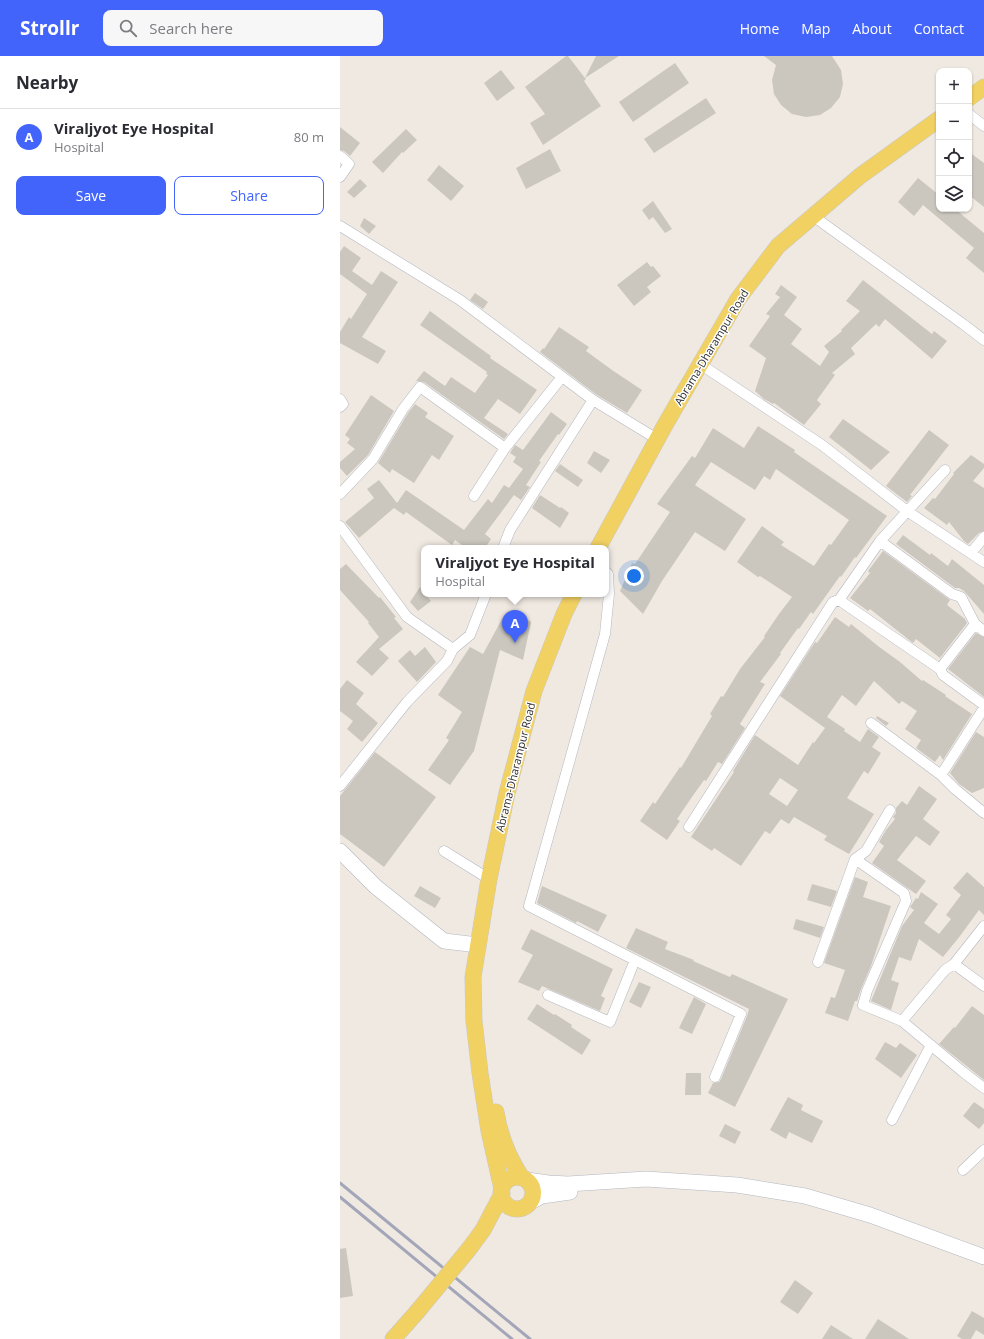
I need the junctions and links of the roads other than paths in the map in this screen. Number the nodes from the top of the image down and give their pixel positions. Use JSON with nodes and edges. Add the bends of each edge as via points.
{"nodes":[{"id":1,"x":984,"y":87,"type":"edge"},
{"id":2,"x":972,"y":96,"type":"edge"},
{"id":3,"x":972,"y":116,"type":"edge"},
{"id":4,"x":936,"y":121,"type":"edge"},
{"id":5,"x":984,"y":126,"type":"edge"},
{"id":6,"x":340,"y":156,"type":"edge"},
{"id":7,"x":340,"y":177,"type":"edge"},
{"id":8,"x":813,"y":216,"type":"junction"},
{"id":9,"x":340,"y":226,"type":"edge"},
{"id":10,"x":984,"y":340,"type":"edge"},
{"id":11,"x":700,"y":364,"type":"junction"},
{"id":12,"x":562,"y":377,"type":"junction"},
{"id":13,"x":340,"y":399,"type":"edge"},
{"id":14,"x":593,"y":400,"type":"junction"},
{"id":15,"x":340,"y":407,"type":"edge"},
{"id":16,"x":657,"y":439,"type":"junction"},
{"id":17,"x":505,"y":448,"type":"junction"},
{"id":18,"x":945,"y":470,"type":"dead end"},
{"id":19,"x":340,"y":494,"type":"edge"},
{"id":20,"x":474,"y":496,"type":"dead end"},
{"id":21,"x":907,"y":511,"type":"junction"},
{"id":22,"x":340,"y":526,"type":"edge"},
{"id":23,"x":984,"y":537,"type":"edge"},
{"id":24,"x":880,"y":540,"type":"junction"},
{"id":25,"x":504,"y":545,"type":"edge"},
{"id":26,"x":600,"y":545,"type":"edge"},
{"id":27,"x":971,"y":553,"type":"junction"},
{"id":28,"x":984,"y":562,"type":"edge"},
{"id":29,"x":485,"y":597,"type":"edge"},
{"id":30,"x":572,"y":597,"type":"edge"},
{"id":31,"x":609,"y":597,"type":"edge"},
{"id":32,"x":838,"y":600,"type":"junction"},
{"id":33,"x":975,"y":624,"type":"junction"},
{"id":34,"x":984,"y":631,"type":"edge"},
{"id":35,"x":453,"y":649,"type":"junction"},
{"id":36,"x":940,"y":669,"type":"junction"},
{"id":37,"x":984,"y":705,"type":"edge"},
{"id":38,"x":984,"y":708,"type":"edge"},
{"id":39,"x":871,"y":723,"type":"dead end"},
{"id":40,"x":941,"y":775,"type":"junction"},
{"id":41,"x":340,"y":786,"type":"edge"},
{"id":42,"x":890,"y":810,"type":"dead end"},
{"id":43,"x":984,"y":813,"type":"edge"},
{"id":44,"x":689,"y":827,"type":"dead end"},
{"id":45,"x":340,"y":851,"type":"edge"},
{"id":46,"x":444,"y":851,"type":"dead end"},
{"id":47,"x":855,"y":859,"type":"junction"},
{"id":48,"x":489,"y":879,"type":"junction"},
{"id":49,"x":984,"y":926,"type":"edge"},
{"id":50,"x":478,"y":946,"type":"junction"},
{"id":51,"x":635,"y":960,"type":"junction"},
{"id":52,"x":818,"y":962,"type":"dead end"},
{"id":53,"x":954,"y":964,"type":"junction"},
{"id":54,"x":984,"y":986,"type":"edge"},
{"id":55,"x":548,"y":995,"type":"dead end"},
{"id":56,"x":902,"y":1021,"type":"junction"},
{"id":57,"x":931,"y":1045,"type":"junction"},
{"id":58,"x":715,"y":1077,"type":"dead end"},
{"id":59,"x":984,"y":1088,"type":"edge"},
{"id":60,"x":892,"y":1120,"type":"dead end"},
{"id":61,"x":984,"y":1150,"type":"edge"},
{"id":62,"x":963,"y":1170,"type":"dead end"},
{"id":63,"x":525,"y":1179,"type":"junction"},
{"id":64,"x":705,"y":1184,"type":"junction"},
{"id":65,"x":502,"y":1191,"type":"junction"},
{"id":66,"x":522,"y":1206,"type":"junction"},
{"id":67,"x":483,"y":1230,"type":"junction"},
{"id":68,"x":984,"y":1257,"type":"edge"},
{"id":69,"x":394,"y":1337,"type":"edge"}],
"edges":[{"from":1,"to":2,"type":"main road"},
{"from":3,"to":5,"type":"street"},
{"from":4,"to":8,"type":"main road","name":"Abrama-Dharampur Road","via":[[860,176]]},
{"from":6,"to":7,"type":"street","via":[[349,164]]},
{"from":8,"to":10,"type":"street"},
{"from":8,"to":11,"type":"main road","name":"Abrama-Dharampur Road","via":[[778,246],[738,298]]},
{"from":9,"to":12,"type":"street","via":[[460,300]]},
{"from":11,"to":16,"type":"main road","name":"Abrama-Dharampur Road"},
{"from":11,"to":21,"type":"street","via":[[822,445]]},
{"from":12,"to":14,"type":"street"},
{"from":12,"to":17,"type":"street"},
{"from":13,"to":15,"type":"street","via":[[343,404]]},
{"from":14,"to":16,"type":"street"},
{"from":14,"to":25,"type":"street","via":[[510,530]]},
{"from":16,"to":26,"type":"main road","name":"Abrama-Dharampur Road"},
{"from":17,"to":19,"type":"street","via":[[420,387],[403,409],[373,459]]},
{"from":17,"to":20,"type":"street"},
{"from":18,"to":21,"type":"street"},
{"from":21,"to":24,"type":"street"},
{"from":21,"to":27,"type":"street"},
{"from":22,"to":35,"type":"street","via":[[407,617]]},
{"from":23,"to":27,"type":"street"},
{"from":24,"to":32,"type":"street"},
{"from":24,"to":33,"type":"street","via":[[952,594],[961,596]]},
{"from":27,"to":28,"type":"street"},
{"from":29,"to":35,"type":"street","via":[[470,635]]},
{"from":30,"to":48,"type":"main road","name":"Abrama-Dharampur Road","via":[[534,691],[507,793]]},
{"from":31,"to":51,"type":"street","via":[[605,634],[529,906]]},
{"from":32,"to":36,"type":"street"},
{"from":32,"to":44,"type":"street","via":[[833,602]]},
{"from":33,"to":34,"type":"street"},
{"from":33,"to":36,"type":"street"},
{"from":35,"to":41,"type":"street","via":[[447,660],[407,702]]},
{"from":36,"to":37,"type":"street","via":[[944,675]]},
{"from":38,"to":40,"type":"street"},
{"from":39,"to":40,"type":"street"},
{"from":40,"to":43,"type":"street"},
{"from":42,"to":47,"type":"street","via":[[866,850]]},
{"from":45,"to":50,"type":"street","via":[[376,887],[444,941]]},
{"from":46,"to":48,"type":"street"},
{"from":47,"to":52,"type":"street"},
{"from":47,"to":56,"type":"street","via":[[904,893],[906,901],[863,1005]]},
{"from":48,"to":50,"type":"main road","name":"Abrama-Dharampur Road"},
{"from":49,"to":53,"type":"street"},
{"from":50,"to":63,"type":"main road","via":[[485,1032],[497,1120],[512,1162]]},
{"from":50,"to":65,"type":"main road","via":[[473,977],[474,1021],[489,1131]]},
{"from":51,"to":55,"type":"street","via":[[610,1022]]},
{"from":51,"to":58,"type":"street","via":[[741,1014]]},
{"from":53,"to":54,"type":"street"},
{"from":53,"to":56,"type":"street","via":[[945,970]]},
{"from":56,"to":57,"type":"street"},
{"from":57,"to":59,"type":"street"},
{"from":57,"to":60,"type":"street"},
{"from":61,"to":62,"type":"street"},
{"from":63,"to":64,"type":"street","via":[[568,1184],[646,1179]]},
{"from":63,"to":65,"type":"main road","via":[[512,1178],[504,1184]]},
{"from":63,"to":66,"type":"main road","via":[[530,1184],[533,1194]]},
{"from":64,"to":66,"type":"street","via":[[559,1192],[542,1196]]},
{"from":64,"to":68,"type":"street","via":[[805,1196],[870,1215]]},
{"from":65,"to":66,"type":"main road","via":[[506,1203]]},
{"from":65,"to":67,"type":"main road"},
{"from":66,"to":67,"type":"main road","via":[[504,1214]]},
{"from":67,"to":69,"type":"main road","bridge":true}]}
